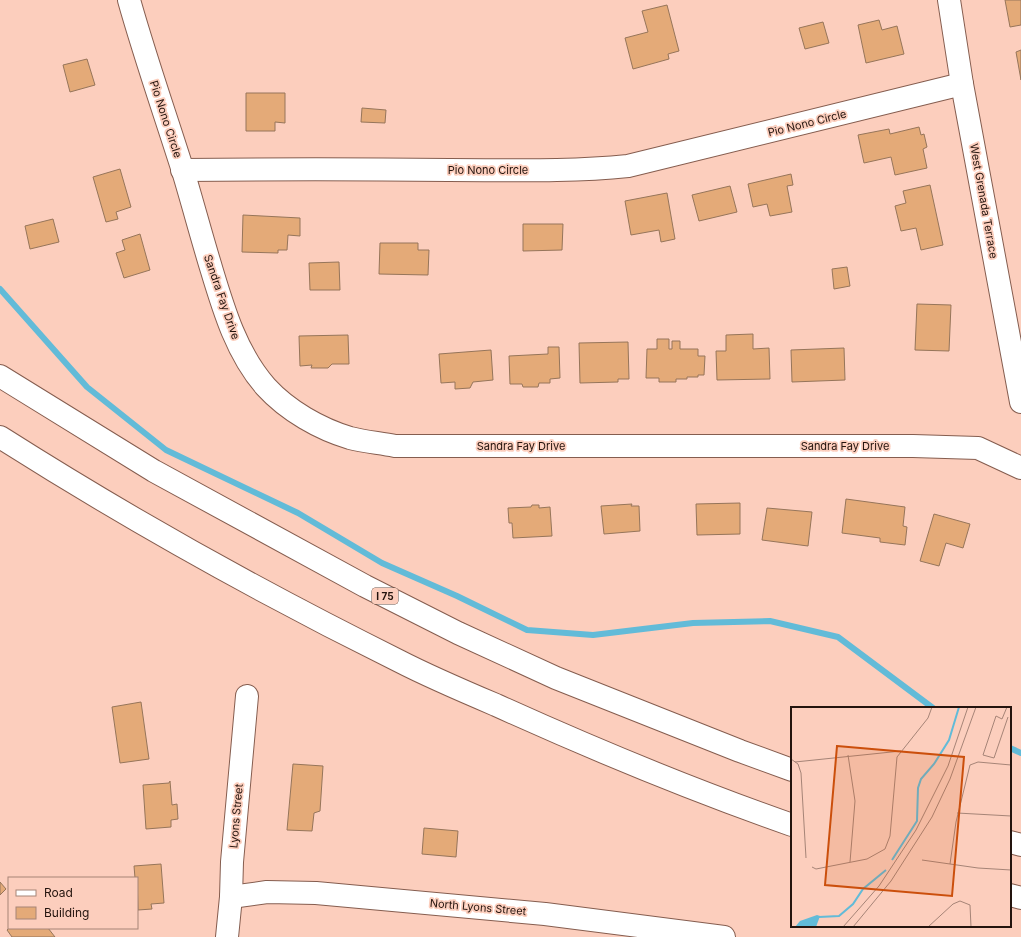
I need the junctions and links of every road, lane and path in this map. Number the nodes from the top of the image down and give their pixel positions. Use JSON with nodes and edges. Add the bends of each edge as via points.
{"nodes":[{"id":1,"x":129,"y":0,"type":"edge"},
{"id":2,"x":949,"y":0,"type":"edge"},
{"id":3,"x":962,"y":84,"type":"junction"},
{"id":4,"x":182,"y":170,"type":"junction"},
{"id":5,"x":0,"y":376,"type":"edge"},
{"id":6,"x":1021,"y":402,"type":"edge"},
{"id":7,"x":0,"y":437,"type":"edge"},
{"id":8,"x":1021,"y":468,"type":"edge"},
{"id":9,"x":247,"y":696,"type":"dead end"},
{"id":10,"x":791,"y":770,"type":"edge"},
{"id":11,"x":791,"y":825,"type":"edge"},
{"id":12,"x":1011,"y":842,"type":"edge"},
{"id":13,"x":1021,"y":845,"type":"edge"},
{"id":14,"x":1011,"y":895,"type":"edge"},
{"id":15,"x":231,"y":897,"type":"junction"},
{"id":16,"x":1021,"y":898,"type":"edge"},
{"id":17,"x":609,"y":929,"type":"edge"},
{"id":18,"x":227,"y":937,"type":"edge"},
{"id":19,"x":724,"y":937,"type":"edge"}],
"edges":[{"from":1,"to":4,"type":"main road","name":"Pio Nono Circle"},
{"from":2,"to":3,"type":"main road","name":"West Grenada Terrace"},
{"from":3,"to":4,"type":"main road","name":"Pio Nono Circle","via":[[628,166],[503,170]]},
{"from":3,"to":6,"type":"main road","name":"West Grenada Terrace"},
{"from":4,"to":8,"type":"main road","name":"Sandra Fay Drive","via":[[217,290],[235,337],[249,364],[266,387],[282,402],[326,429],[351,438],[395,446],[978,448]]},
{"from":5,"to":10,"type":"main road","number":"I 75","via":[[154,471],[365,586],[458,633],[556,678]]},
{"from":7,"to":11,"type":"main road","via":[[77,486],[218,567],[400,662],[566,737]]},
{"from":9,"to":15,"type":"main road","name":"Lyons Street"},
{"from":12,"to":13,"type":"main road"},
{"from":14,"to":16,"type":"main road"},
{"from":15,"to":17,"type":"main road","name":"North Lyons Street","via":[[267,892],[316,893],[537,913]]},
{"from":15,"to":18,"type":"main road","name":"Lyons Street"},
{"from":17,"to":19,"type":"main road","name":"North Lyons Street"}]}
